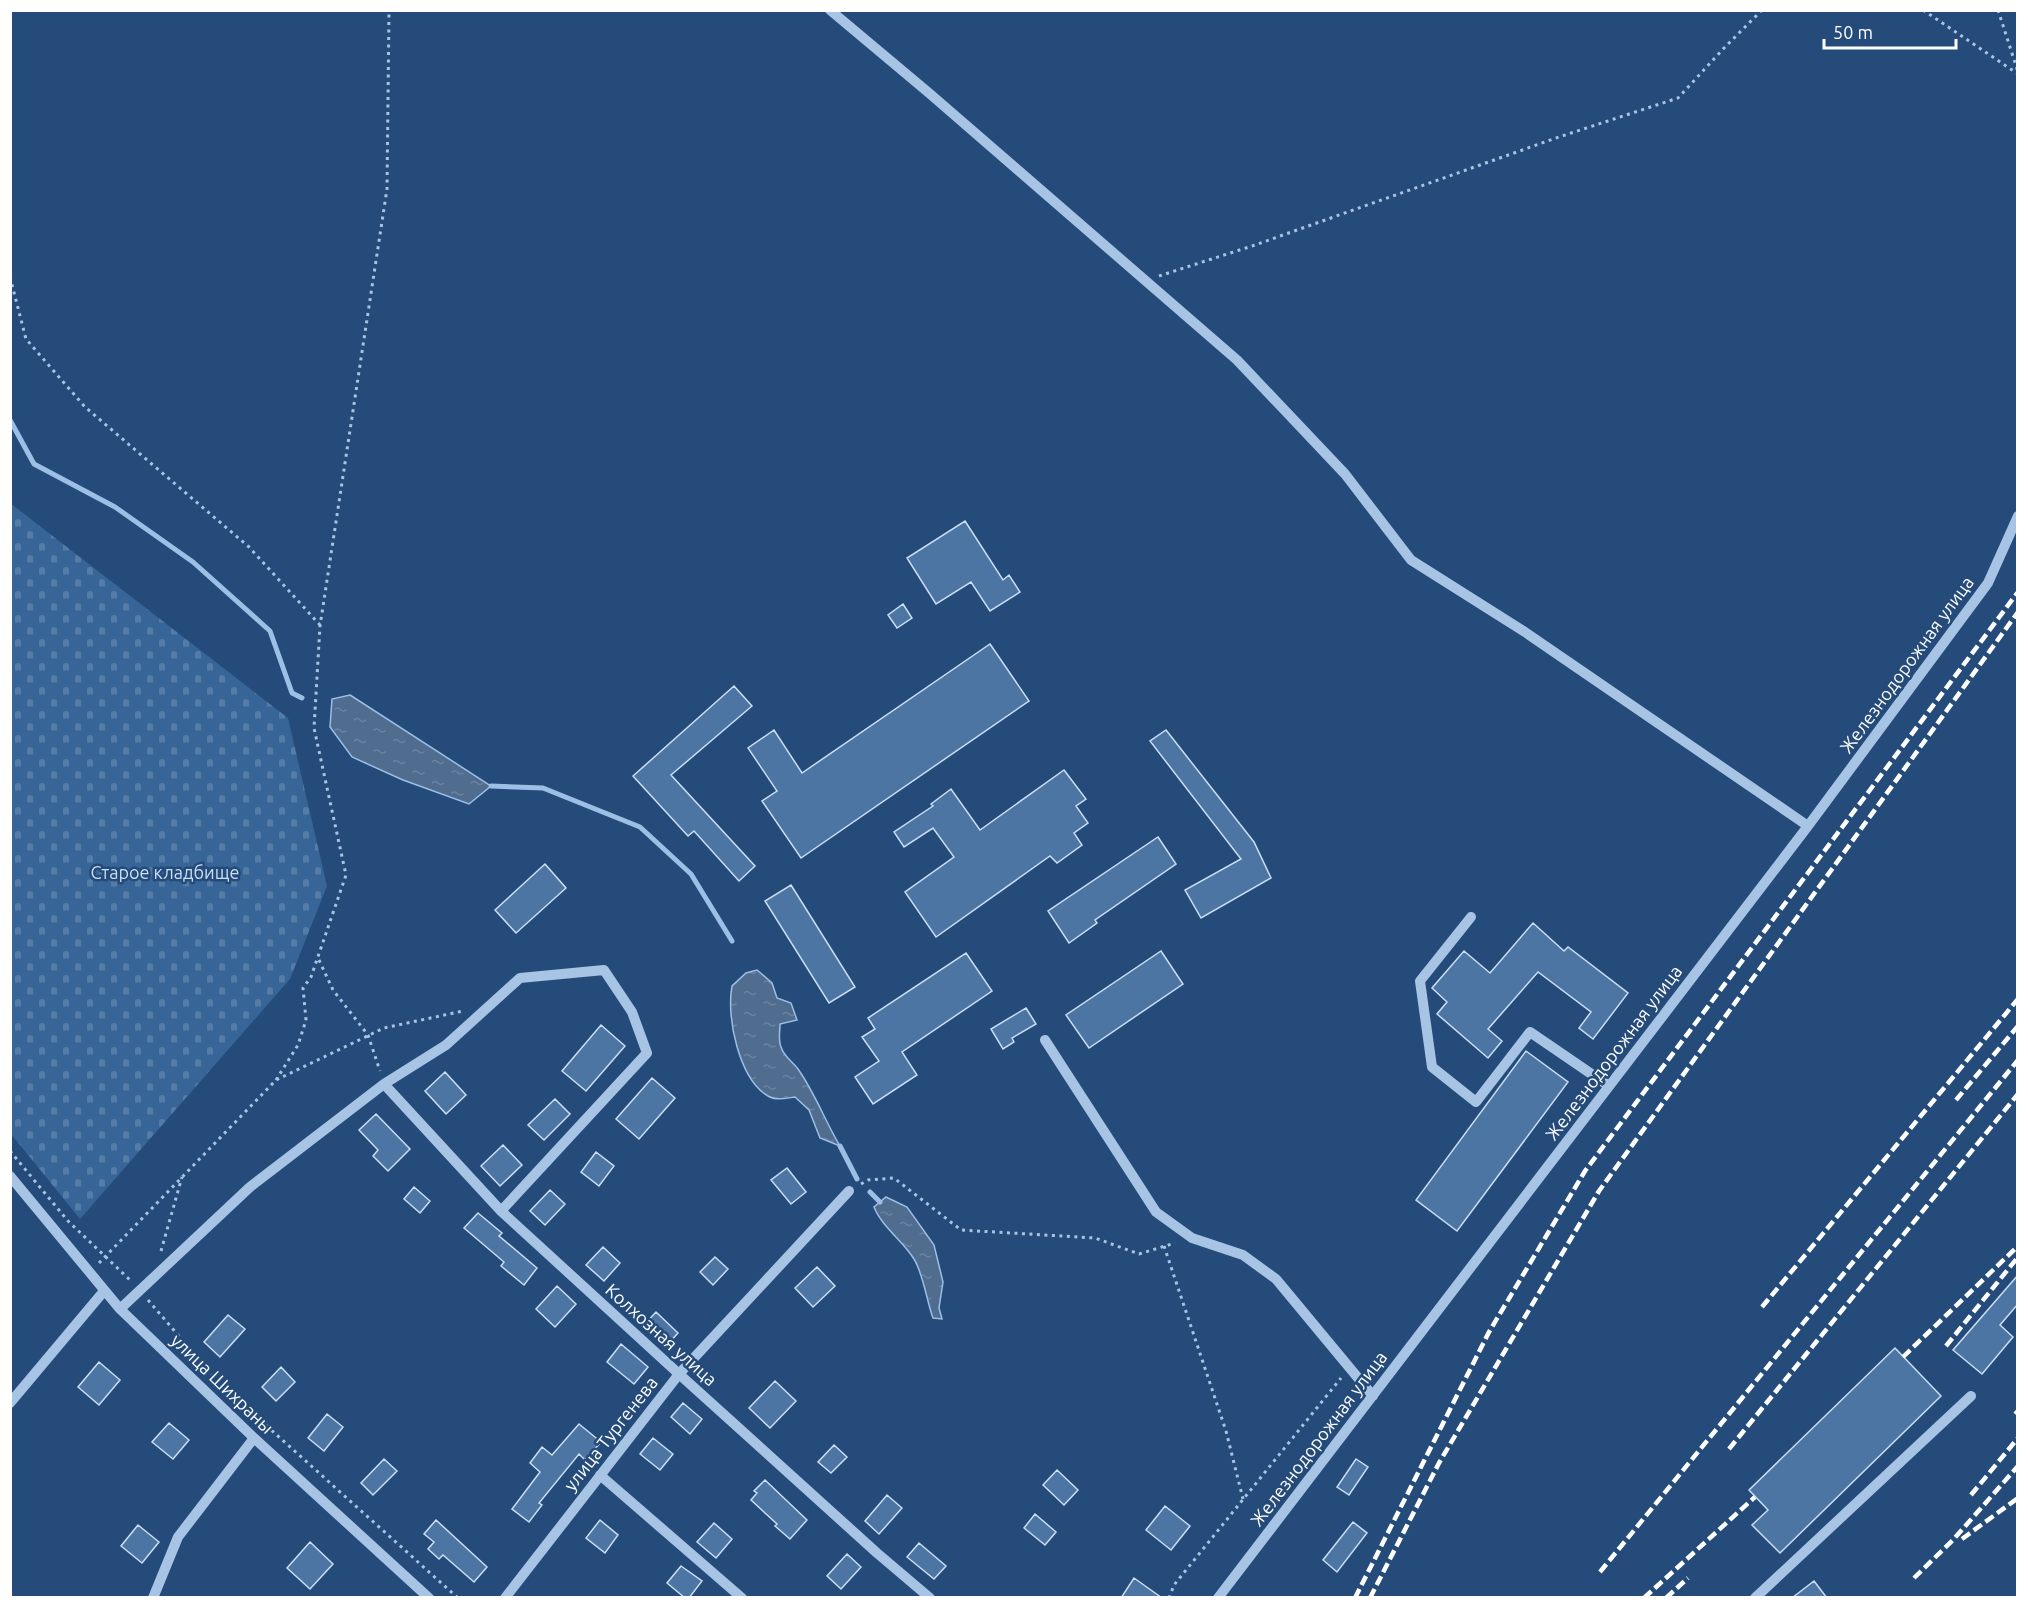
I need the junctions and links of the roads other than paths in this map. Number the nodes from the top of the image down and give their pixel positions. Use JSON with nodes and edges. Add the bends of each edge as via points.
{"nodes":[{"id":1,"x":830,"y":10,"type":"edge"},
{"id":2,"x":2018,"y":516,"type":"edge"},
{"id":3,"x":1808,"y":826,"type":"junction"},
{"id":4,"x":1471,"y":916,"type":"dead end"},
{"id":5,"x":1045,"y":1040,"type":"dead end"},
{"id":6,"x":384,"y":1084,"type":"junction"},
{"id":7,"x":1609,"y":1086,"type":"junction"},
{"id":8,"x":10,"y":1176,"type":"edge"},
{"id":9,"x":849,"y":1191,"type":"road end"},
{"id":10,"x":501,"y":1211,"type":"junction"},
{"id":11,"x":104,"y":1291,"type":"junction"},
{"id":12,"x":120,"y":1309,"type":"junction"},
{"id":13,"x":679,"y":1374,"type":"junction"},
{"id":14,"x":1971,"y":1395,"type":"dead end"},
{"id":15,"x":1373,"y":1396,"type":"junction"},
{"id":16,"x":10,"y":1403,"type":"edge"},
{"id":17,"x":254,"y":1438,"type":"junction"},
{"id":18,"x":600,"y":1475,"type":"junction"},
{"id":19,"x":153,"y":1598,"type":"edge"},
{"id":20,"x":429,"y":1598,"type":"edge"},
{"id":21,"x":504,"y":1598,"type":"edge"},
{"id":22,"x":742,"y":1598,"type":"edge"},
{"id":23,"x":930,"y":1598,"type":"edge"},
{"id":24,"x":1218,"y":1598,"type":"edge"},
{"id":25,"x":1755,"y":1598,"type":"edge"}],
"edges":[{"from":1,"to":3,"type":"street","via":[[1237,360],[1345,474],[1411,560]]},
{"from":2,"to":3,"type":"street","name":"Железнодорожная улица","via":[[1988,583]]},
{"from":3,"to":7,"type":"street","name":"Железнодорожная улица"},
{"from":4,"to":7,"type":"street","via":[[1420,981],[1432,1066],[1476,1101],[1530,1032]]},
{"from":5,"to":15,"type":"street","via":[[1156,1212],[1192,1238],[1243,1255],[1276,1279]]},
{"from":6,"to":10,"type":"street","name":"Колхозная улица"},
{"from":6,"to":10,"type":"street","via":[[446,1045],[520,978],[604,970],[632,1012],[647,1053]]},
{"from":6,"to":12,"type":"street","via":[[250,1187]]},
{"from":7,"to":15,"type":"street","name":"Железнодорожная улица"},
{"from":8,"to":11,"type":"street","name":"улица Шихраны"},
{"from":9,"to":13,"type":"street","name":"улица Тургенева"},
{"from":10,"to":13,"type":"street","name":"Колхозная улица"},
{"from":11,"to":12,"type":"street","name":"улица Шихраны"},
{"from":11,"to":16,"type":"street"},
{"from":12,"to":17,"type":"street","name":"улица Шихраны"},
{"from":13,"to":18,"type":"street","name":"улица Тургенева"},
{"from":13,"to":23,"type":"street","name":"Колхозная улица"},
{"from":14,"to":25,"type":"street"},
{"from":15,"to":24,"type":"street","name":"Железнодорожная улица"},
{"from":17,"to":19,"type":"street","via":[[178,1537]]},
{"from":17,"to":20,"type":"street","name":"улица Шихраны"},
{"from":18,"to":21,"type":"street","name":"улица Тургенева"},
{"from":18,"to":22,"type":"street"}]}
